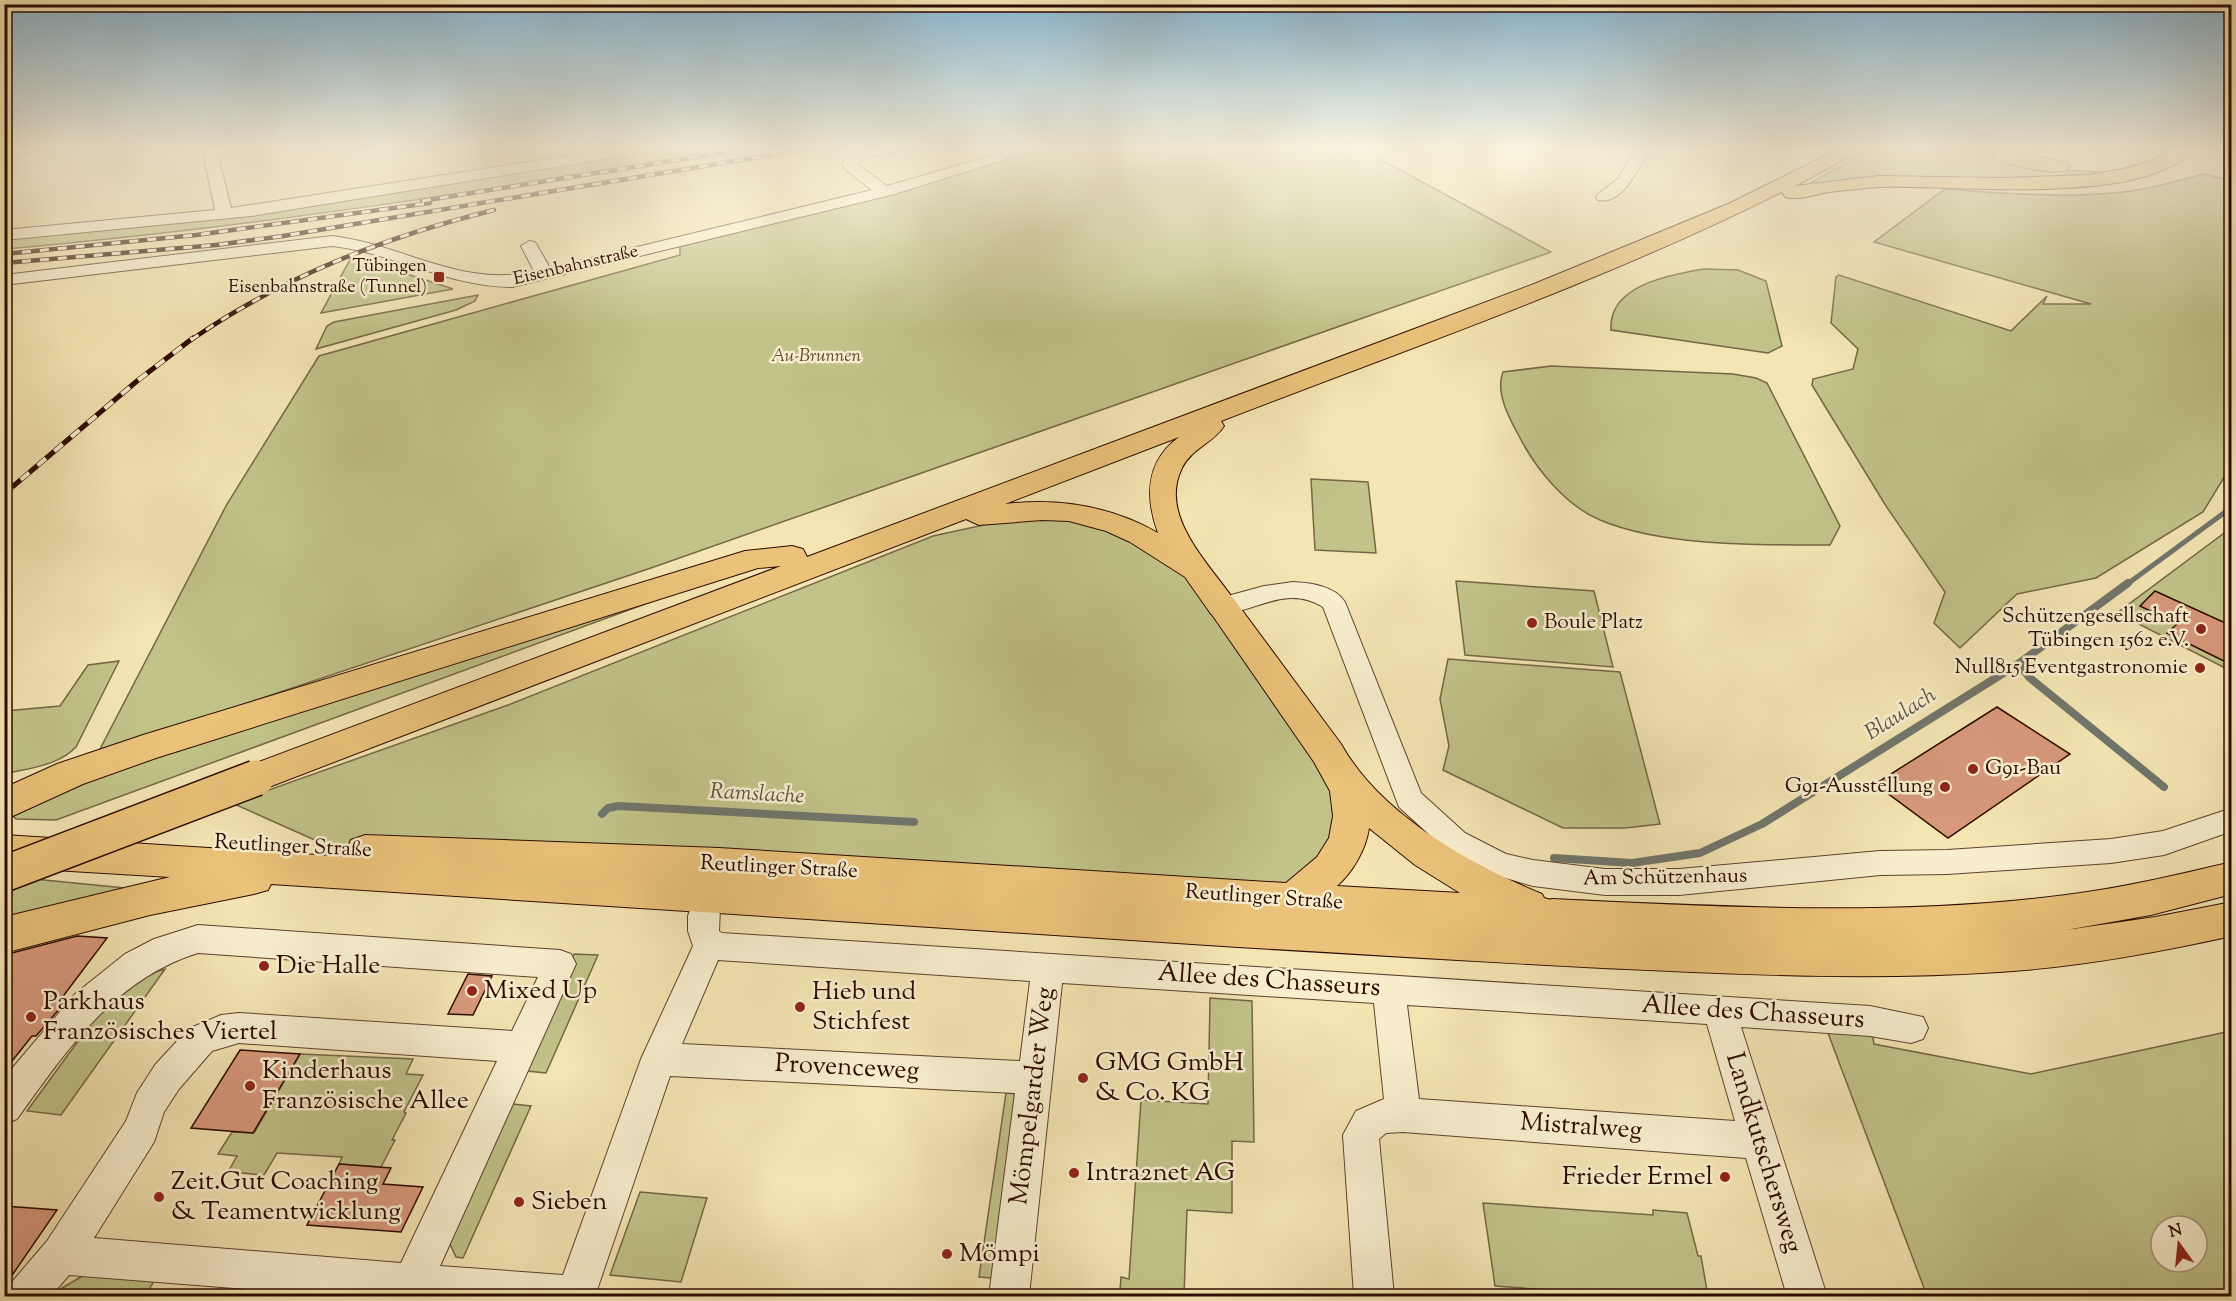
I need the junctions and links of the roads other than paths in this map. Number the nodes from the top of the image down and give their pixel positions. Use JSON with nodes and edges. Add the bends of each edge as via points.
{"nodes":[{"id":1,"x":223,"y":209,"type":"edge"},
{"id":2,"x":258,"y":209,"type":"edge"},
{"id":3,"x":817,"y":209,"type":"edge"},
{"id":4,"x":1695,"y":209,"type":"edge"},
{"id":5,"x":1733,"y":209,"type":"edge"},
{"id":6,"x":224,"y":214,"type":"junction"},
{"id":7,"x":4,"y":235,"type":"edge"},
{"id":8,"x":529,"y":246,"type":"dead end"},
{"id":9,"x":545,"y":275,"type":"junction"},
{"id":10,"x":4,"y":280,"type":"edge"},
{"id":11,"x":498,"y":283,"type":"junction"},
{"id":12,"x":465,"y":292,"type":"dead end"},
{"id":13,"x":1232,"y":406,"type":"junction"},
{"id":14,"x":927,"y":523,"type":"junction"},
{"id":15,"x":792,"y":556,"type":"junction"},
{"id":16,"x":1194,"y":570,"type":"junction"},
{"id":17,"x":1221,"y":606,"type":"junction"},
{"id":18,"x":254,"y":768,"type":"junction"},
{"id":19,"x":1344,"y":780,"type":"junction"},
{"id":20,"x":4,"y":805,"type":"edge"},
{"id":21,"x":2232,"y":819,"type":"edge"},
{"id":22,"x":4,"y":830,"type":"edge"},
{"id":23,"x":4,"y":852,"type":"edge"},
{"id":24,"x":307,"y":870,"type":"junction"},
{"id":25,"x":4,"y":874,"type":"edge"},
{"id":26,"x":2232,"y":878,"type":"edge"},
{"id":27,"x":714,"y":880,"type":"junction"},
{"id":28,"x":1293,"y":900,"type":"junction"},
{"id":29,"x":1552,"y":915,"type":"junction"},
{"id":30,"x":2232,"y":920,"type":"edge"},
{"id":31,"x":1239,"y":929,"type":"junction"},
{"id":32,"x":4,"y":935,"type":"edge"},
{"id":33,"x":710,"y":943,"type":"junction"},
{"id":34,"x":1048,"y":968,"type":"junction"},
{"id":35,"x":1389,"y":989,"type":"junction"},
{"id":36,"x":1719,"y":1010,"type":"junction"},
{"id":37,"x":1911,"y":1028,"type":"dead end"},
{"id":38,"x":522,"y":1047,"type":"junction"},
{"id":39,"x":658,"y":1059,"type":"junction"},
{"id":40,"x":1035,"y":1078,"type":"junction"},
{"id":41,"x":4,"y":1107,"type":"edge"},
{"id":42,"x":1403,"y":1115,"type":"junction"},
{"id":43,"x":1760,"y":1142,"type":"junction"},
{"id":44,"x":61,"y":1255,"type":"junction"},
{"id":45,"x":409,"y":1290,"type":"edge"},
{"id":46,"x":26,"y":1296,"type":"edge"},
{"id":47,"x":575,"y":1296,"type":"edge"},
{"id":48,"x":1009,"y":1296,"type":"edge"},
{"id":49,"x":1374,"y":1296,"type":"edge"},
{"id":50,"x":1807,"y":1296,"type":"edge"}],
"edges":[{"from":1,"to":6,"type":"street"},
{"from":2,"to":6,"type":"street"},
{"from":3,"to":9,"type":"street","name":"Eisenbahnstraße"},
{"from":4,"to":15,"type":"main road","via":[[1582,257]]},
{"from":5,"to":13,"type":"main road","via":[[1542,289]]},
{"from":6,"to":7,"type":"street"},
{"from":8,"to":9,"type":"street"},
{"from":9,"to":11,"type":"street","name":"Eisenbahnstraße"},
{"from":10,"to":11,"type":"street","name":"Eisenbahnstraße","via":[[332,242],[354,243],[469,279]]},
{"from":11,"to":12,"type":"street"},
{"from":13,"to":14,"type":"main road"},
{"from":13,"to":16,"type":"main road","via":[[1174,455],[1162,478],[1166,514]]},
{"from":14,"to":16,"type":"main road","via":[[1025,511],[1074,512],[1148,537]]},
{"from":14,"to":18,"type":"main road"},
{"from":15,"to":18,"type":"main road"},
{"from":15,"to":20,"type":"main road","via":[[756,558],[154,745],[70,774]]},
{"from":16,"to":17,"type":"main road"},
{"from":17,"to":19,"type":"main road"},
{"from":17,"to":21,"type":"street","name":"Am Schützenhaus","via":[[1290,590],[1324,594],[1333,602],[1409,799],[1455,841],[1499,864],[1533,873],[1605,882],[1679,882],[1880,863],[2100,852],[2164,843]]},
{"from":18,"to":23,"type":"main road"},
{"from":18,"to":25,"type":"main road","bridge":true},
{"from":19,"to":28,"type":"main road","via":[[1351,802],[1348,840],[1331,868]]},
{"from":19,"to":29,"type":"main road","via":[[1398,833],[1438,863],[1469,881]]},
{"from":22,"to":27,"type":"main road","name":"Reutlinger Straße","via":[[337,850]]},
{"from":23,"to":24,"type":"main road","name":"Reutlinger Straße"},
{"from":24,"to":27,"type":"main road","name":"Reutlinger Straße"},
{"from":24,"to":32,"type":"main road","via":[[150,898]]},
{"from":26,"to":29,"type":"main road","name":"Reutlinger Straße","via":[[2101,906],[1971,920],[1781,924]]},
{"from":27,"to":28,"type":"main road","name":"Reutlinger Straße"},
{"from":27,"to":31,"type":"main road","name":"Reutlinger Straße"},
{"from":27,"to":33,"type":"street","via":[[702,925]]},
{"from":28,"to":29,"type":"main road","name":"Reutlinger Straße"},
{"from":28,"to":31,"type":"main road"},
{"from":30,"to":31,"type":"main road","name":"Reutlinger Straße","via":[[2059,950],[1863,960],[1729,957]]},
{"from":33,"to":34,"type":"street","name":"Allee des Chasseurs","via":[[732,948]]},
{"from":33,"to":39,"type":"street"},
{"from":34,"to":35,"type":"street","name":"Allee des Chasseurs"},
{"from":34,"to":40,"type":"street","name":"Mömpelgarder Weg"},
{"from":35,"to":36,"type":"street","name":"Allee des Chasseurs"},
{"from":35,"to":42,"type":"street"},
{"from":36,"to":37,"type":"street","name":"Allee des Chasseurs","via":[[1858,1020]]},
{"from":36,"to":43,"type":"street","name":"Landkutschersweg"},
{"from":38,"to":41,"type":"street","via":[[560,964],[198,939],[157,952],[123,972],[93,997]]},
{"from":38,"to":44,"type":"street","via":[[239,1028],[200,1040],[167,1077],[149,1105],[141,1130]]},
{"from":38,"to":45,"type":"street"},
{"from":39,"to":40,"type":"street","name":"Provenceweg"},
{"from":39,"to":47,"type":"street"},
{"from":40,"to":48,"type":"street","name":"Mömpelgarder Weg"},
{"from":42,"to":43,"type":"street","name":"Mistralweg"},
{"from":42,"to":49,"type":"street","name":"Mistralweg","via":[[1383,1116],[1369,1123],[1361,1135]]},
{"from":43,"to":50,"type":"street","name":"Landkutschersweg"},
{"from":44,"to":45,"type":"street"},
{"from":44,"to":46,"type":"street"},
{"from":45,"to":47,"type":"street"}]}
